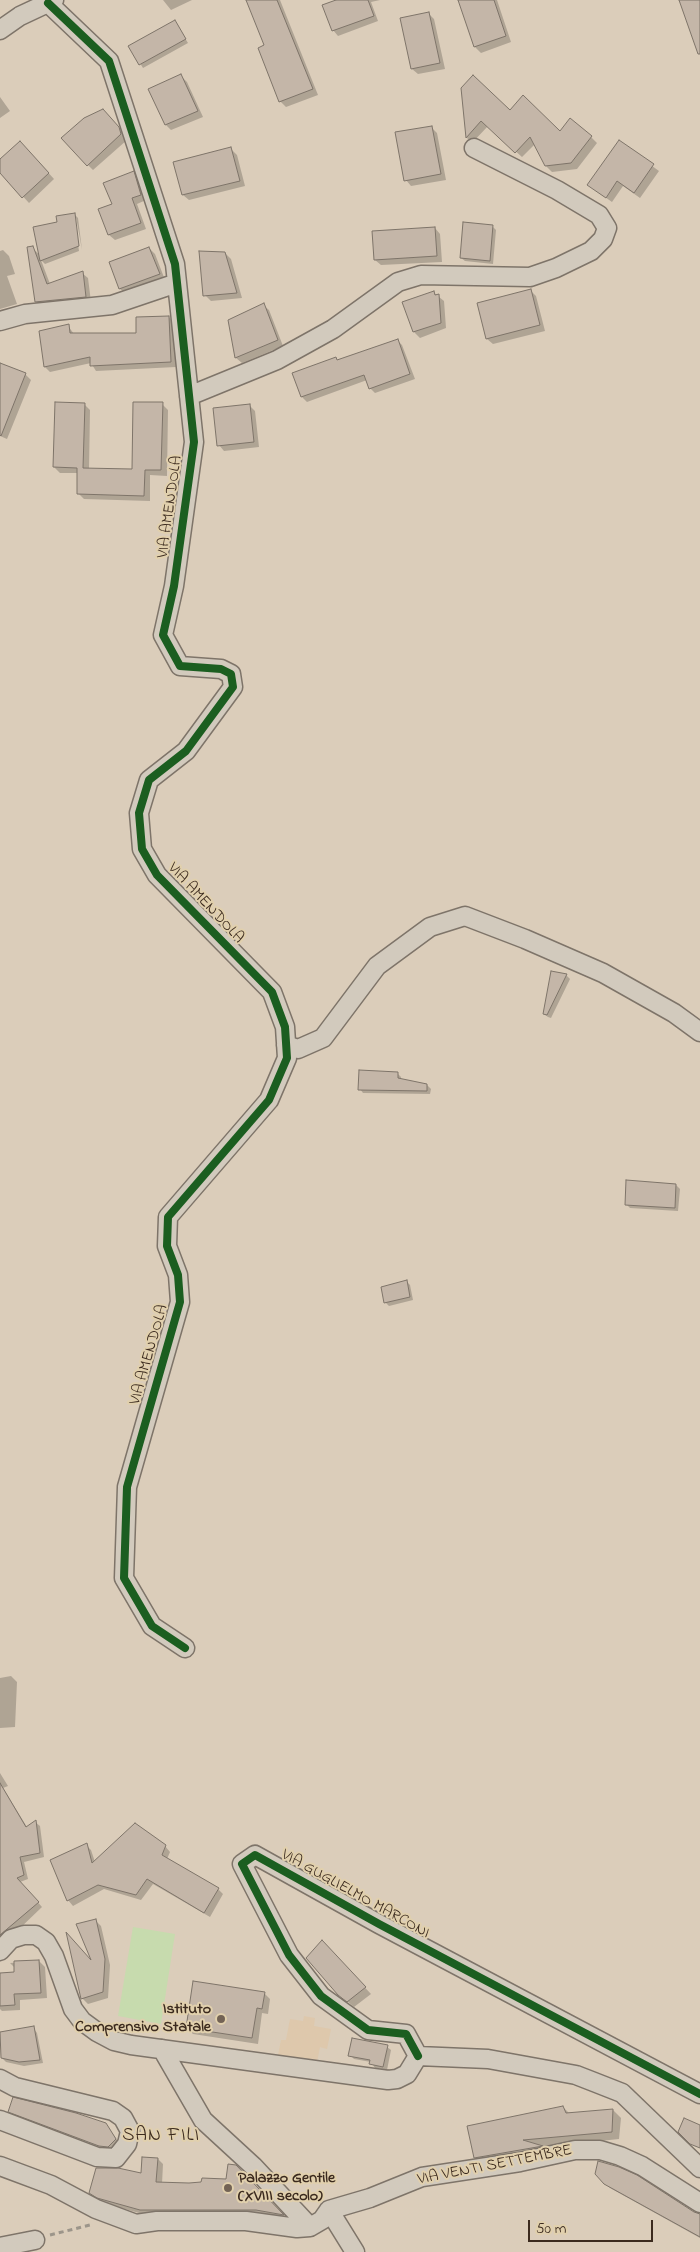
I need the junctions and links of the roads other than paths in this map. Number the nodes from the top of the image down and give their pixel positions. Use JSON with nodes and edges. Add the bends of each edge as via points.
{"nodes":[{"id":1,"x":51,"y":2,"type":"edge"},
{"id":2,"x":20,"y":8,"type":"edge"},
{"id":3,"x":0,"y":30,"type":"edge"},
{"id":4,"x":474,"y":148,"type":"dead end"},
{"id":5,"x":177,"y":283,"type":"junction"},
{"id":6,"x":0,"y":321,"type":"edge"},
{"id":7,"x":189,"y":396,"type":"junction"},
{"id":8,"x":700,"y":1032,"type":"edge"},
{"id":9,"x":286,"y":1045,"type":"junction"},
{"id":10,"x":185,"y":1648,"type":"dead end"},
{"id":11,"x":0,"y":1951,"type":"edge"},
{"id":12,"x":162,"y":2049,"type":"junction"},
{"id":13,"x":418,"y":2056,"type":"junction"},
{"id":14,"x":0,"y":2079,"type":"edge"},
{"id":15,"x":700,"y":2094,"type":"edge"},
{"id":16,"x":0,"y":2120,"type":"edge"},
{"id":17,"x":0,"y":2166,"type":"edge"},
{"id":18,"x":700,"y":2168,"type":"edge"},
{"id":19,"x":700,"y":2203,"type":"edge"},
{"id":20,"x":329,"y":2210,"type":"junction"},
{"id":21,"x":310,"y":2226,"type":"junction"},
{"id":22,"x":35,"y":2240,"type":"road end"},
{"id":23,"x":0,"y":2247,"type":"edge"},
{"id":24,"x":355,"y":2252,"type":"edge"}],
"edges":[{"from":1,"to":2,"type":"street"},
{"from":1,"to":5,"type":"street","name":"VIA AMENDOLA","via":[[109,61],[175,264]]},
{"from":2,"to":3,"type":"street"},
{"from":4,"to":7,"type":"street","via":[[599,215],[607,228],[603,239],[591,251],[530,277],[421,275],[398,282],[333,329],[277,360]]},
{"from":5,"to":6,"type":"street","via":[[112,305],[25,314]]},
{"from":5,"to":7,"type":"street","name":"VIA AMENDOLA"},
{"from":7,"to":9,"type":"street","name":"VIA AMENDOLA","via":[[194,442],[174,586],[162,635],[180,666],[221,669],[230,674],[234,687],[186,750],[149,780],[139,813],[142,849],[157,875],[272,992],[285,1027]]},
{"from":8,"to":9,"type":"street","via":[[604,972],[464,916],[430,927],[377,966],[322,1038],[298,1049]]},
{"from":9,"to":10,"type":"street","name":"VIA AMENDOLA","via":[[287,1058],[269,1100],[168,1217],[167,1246],[178,1275],[180,1302],[126,1487],[124,1578],[152,1626]]},
{"from":11,"to":12,"type":"street","via":[[10,1939],[36,1935],[46,1942],[54,1956],[73,2009],[82,2021],[114,2041]]},
{"from":12,"to":13,"type":"street","via":[[388,2080],[407,2074]]},
{"from":12,"to":21,"type":"street","via":[[203,2120],[253,2166]]},
{"from":13,"to":15,"type":"street","name":"VIA GUGLIELMO MARCONI","via":[[406,2034],[368,2030],[321,1996],[289,1955],[242,1864],[255,1855]]},
{"from":13,"to":18,"type":"street","via":[[488,2059],[576,2075],[622,2093]]},
{"from":14,"to":16,"type":"street","via":[[15,2087],[113,2111],[123,2118],[130,2131],[116,2158],[97,2157]]},
{"from":17,"to":21,"type":"street","via":[[51,2185],[96,2209],[136,2224],[246,2221],[297,2228]]},
{"from":19,"to":20,"type":"street","name":"VIA VENTI SETTEMBRE","via":[[642,2166],[620,2156],[600,2150],[576,2150],[422,2177]]},
{"from":20,"to":21,"type":"street","name":"VIA VENTI SETTEMBRE","via":[[322,2220]]},
{"from":20,"to":24,"type":"street"},
{"from":22,"to":23,"type":"street"}]}
